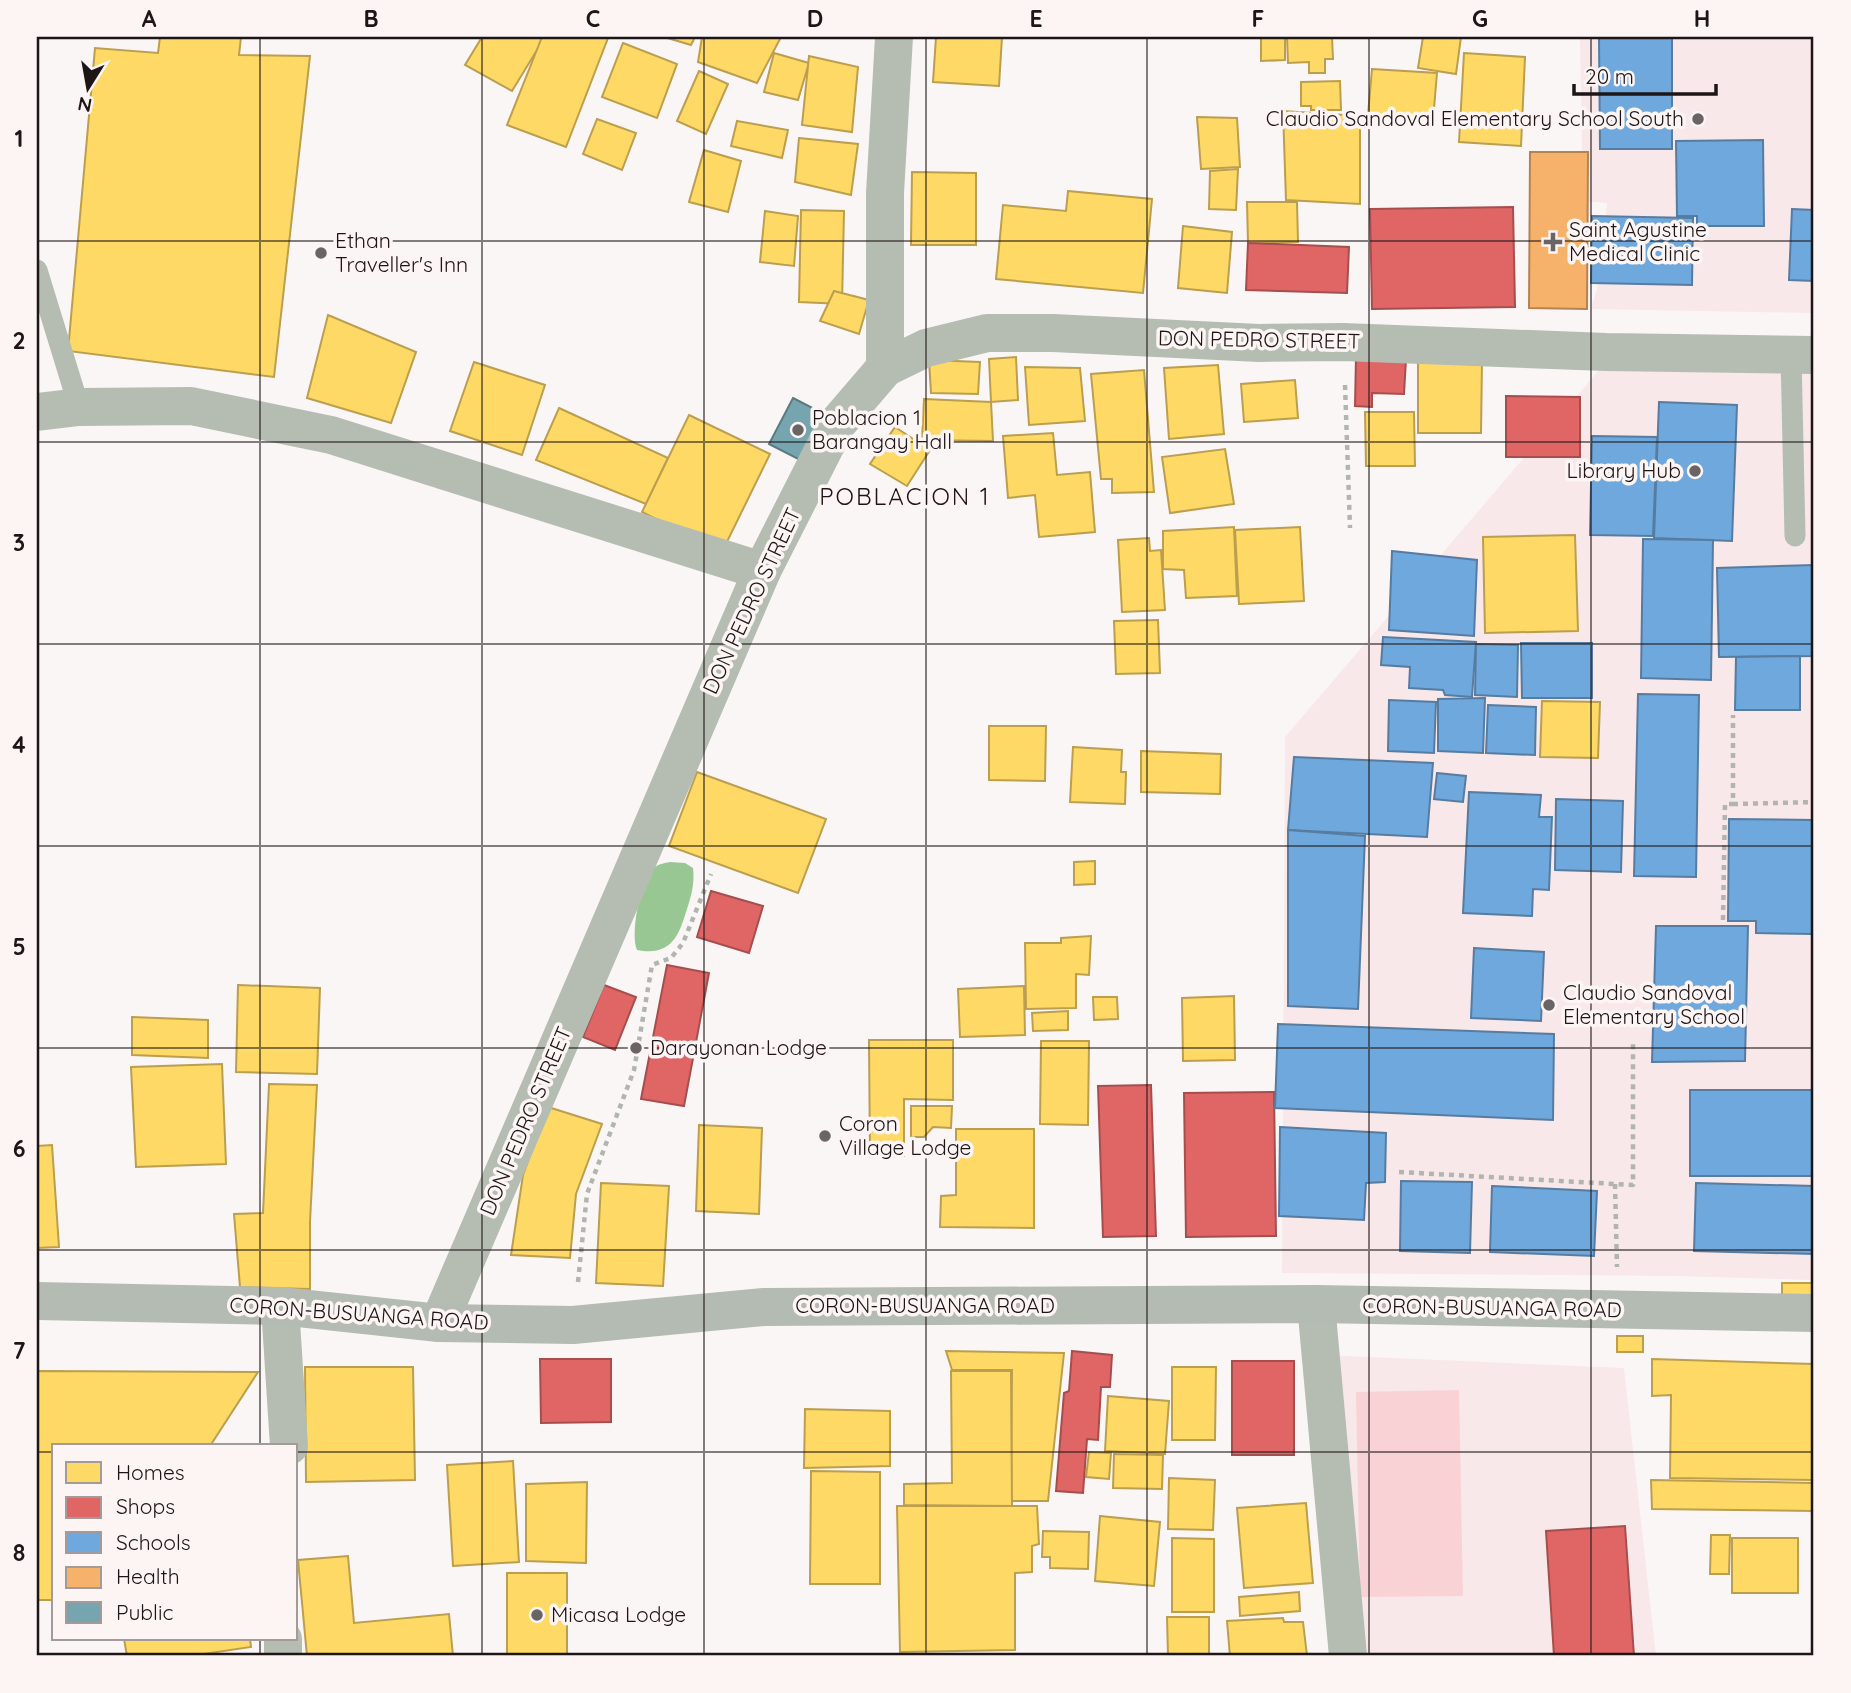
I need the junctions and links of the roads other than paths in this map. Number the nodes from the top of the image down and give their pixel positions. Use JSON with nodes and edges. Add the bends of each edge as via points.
{"nodes":[{"id":1,"x":894,"y":37,"type":"edge"},
{"id":2,"x":37,"y":270,"type":"edge"},
{"id":3,"x":1803,"y":355,"type":"edge"},
{"id":4,"x":885,"y":368,"type":"junction"},
{"id":5,"x":79,"y":407,"type":"junction"},
{"id":6,"x":37,"y":412,"type":"edge"},
{"id":7,"x":1795,"y":536,"type":"dead end"},
{"id":8,"x":762,"y":571,"type":"junction"},
{"id":9,"x":37,"y":1301,"type":"edge"},
{"id":10,"x":1316,"y":1304,"type":"junction"},
{"id":11,"x":280,"y":1306,"type":"junction"},
{"id":12,"x":1814,"y":1313,"type":"edge"},
{"id":13,"x":439,"y":1323,"type":"junction"},
{"id":14,"x":289,"y":1444,"type":"edge"},
{"id":15,"x":1348,"y":1656,"type":"edge"}],
"edges":[{"from":1,"to":4,"type":"street","via":[[885,193]]},
{"from":2,"to":5,"type":"lane"},
{"from":3,"to":4,"type":"street","name":"DON PEDRO STREET","via":[[987,333],[926,348]]},
{"from":3,"to":7,"type":"lane"},
{"from":4,"to":8,"type":"street","name":"DON PEDRO STREET","via":[[836,425]]},
{"from":5,"to":6,"type":"street"},
{"from":5,"to":8,"type":"street","via":[[191,406],[331,435]]},
{"from":8,"to":13,"type":"street","name":"DON PEDRO STREET"},
{"from":9,"to":11,"type":"main road","name":"CORON-BUSUANGA ROAD"},
{"from":10,"to":12,"type":"main road","name":"CORON-BUSUANGA ROAD"},
{"from":10,"to":13,"type":"main road","name":"CORON-BUSUANGA ROAD","via":[[764,1307],[573,1325]]},
{"from":10,"to":15,"type":"street"},
{"from":11,"to":13,"type":"main road","name":"CORON-BUSUANGA ROAD"},
{"from":11,"to":14,"type":"street"}]}
